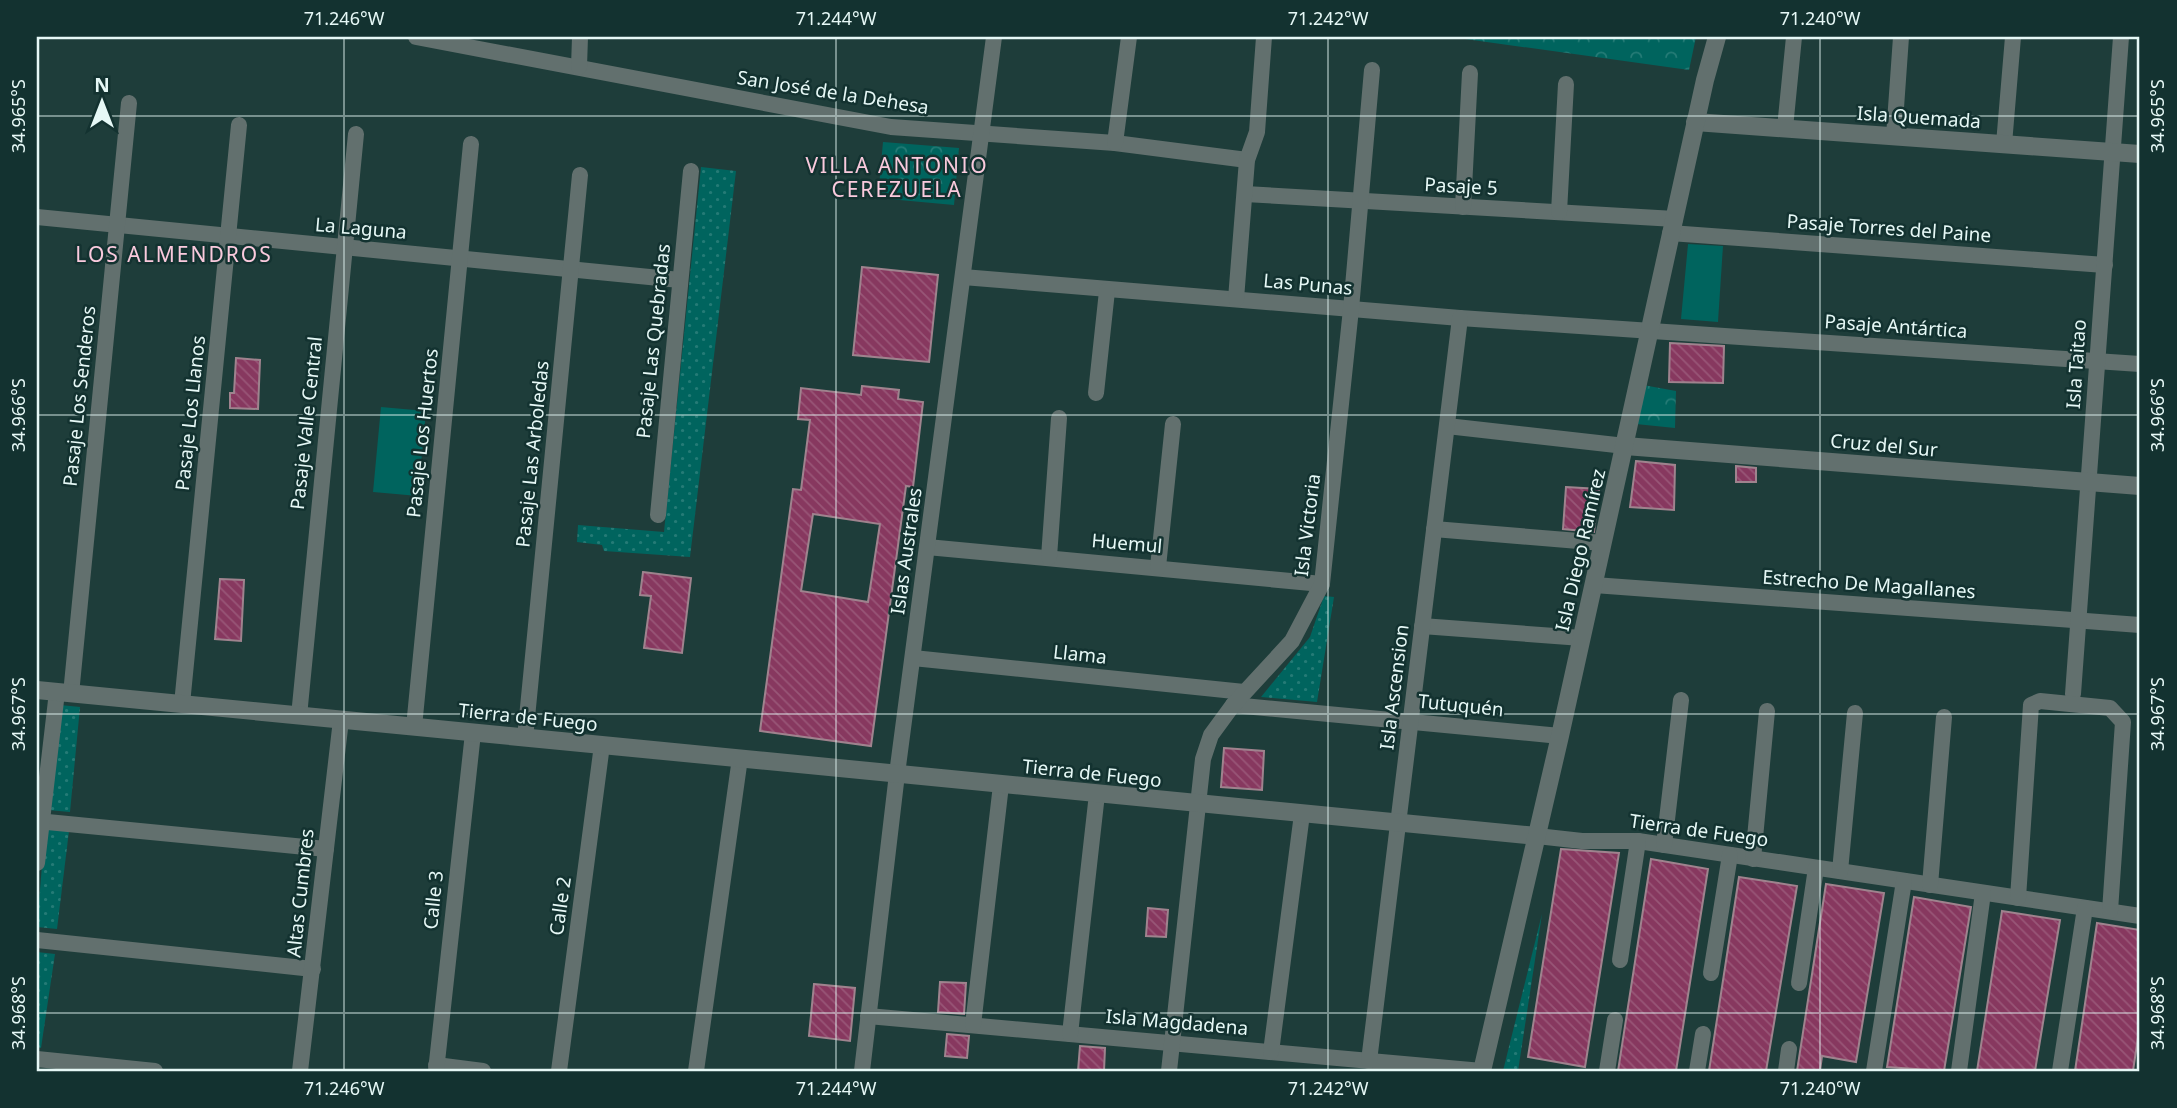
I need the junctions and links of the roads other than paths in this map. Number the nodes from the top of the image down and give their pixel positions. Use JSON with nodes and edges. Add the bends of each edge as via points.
{"nodes":[{"id":1,"x":416,"y":37,"type":"edge"},
{"id":2,"x":580,"y":37,"type":"edge"},
{"id":3,"x":994,"y":37,"type":"edge"},
{"id":4,"x":1129,"y":37,"type":"edge"},
{"id":5,"x":1264,"y":37,"type":"edge"},
{"id":6,"x":1717,"y":37,"type":"edge"},
{"id":7,"x":1794,"y":37,"type":"edge"},
{"id":8,"x":1901,"y":37,"type":"edge"},
{"id":9,"x":2012,"y":37,"type":"edge"},
{"id":10,"x":2121,"y":37,"type":"edge"},
{"id":11,"x":453,"y":40,"type":"edge"},
{"id":12,"x":579,"y":68,"type":"junction"},
{"id":13,"x":1372,"y":70,"type":"dead end"},
{"id":14,"x":1470,"y":73,"type":"dead end"},
{"id":15,"x":1566,"y":84,"type":"dead end"},
{"id":16,"x":129,"y":103,"type":"dead end"},
{"id":17,"x":1695,"y":122,"type":"junction"},
{"id":18,"x":239,"y":125,"type":"dead end"},
{"id":19,"x":1785,"y":128,"type":"junction"},
{"id":20,"x":356,"y":134,"type":"dead end"},
{"id":21,"x":982,"y":134,"type":"junction"},
{"id":22,"x":1894,"y":136,"type":"junction"},
{"id":23,"x":1115,"y":143,"type":"junction"},
{"id":24,"x":471,"y":144,"type":"dead end"},
{"id":25,"x":2004,"y":144,"type":"junction"},
{"id":26,"x":2113,"y":152,"type":"junction"},
{"id":27,"x":2140,"y":154,"type":"edge"},
{"id":28,"x":1247,"y":160,"type":"junction"},
{"id":29,"x":691,"y":171,"type":"dead end"},
{"id":30,"x":580,"y":175,"type":"dead end"},
{"id":31,"x":1244,"y":194,"type":"junction"},
{"id":32,"x":1360,"y":201,"type":"junction"},
{"id":33,"x":1463,"y":207,"type":"junction"},
{"id":34,"x":1559,"y":212,"type":"junction"},
{"id":35,"x":37,"y":218,"type":"edge"},
{"id":36,"x":117,"y":225,"type":"junction"},
{"id":37,"x":1672,"y":226,"type":"junction"},
{"id":38,"x":228,"y":236,"type":"junction"},
{"id":39,"x":345,"y":247,"type":"junction"},
{"id":40,"x":460,"y":258,"type":"junction"},
{"id":41,"x":2105,"y":265,"type":"junction"},
{"id":42,"x":571,"y":270,"type":"junction"},
{"id":43,"x":963,"y":277,"type":"junction"},
{"id":44,"x":680,"y":280,"type":"junction"},
{"id":45,"x":1107,"y":291,"type":"junction"},
{"id":46,"x":1236,"y":299,"type":"junction"},
{"id":47,"x":1351,"y":309,"type":"junction"},
{"id":48,"x":1460,"y":318,"type":"junction"},
{"id":49,"x":1649,"y":331,"type":"junction"},
{"id":50,"x":2097,"y":361,"type":"junction"},
{"id":51,"x":2140,"y":364,"type":"edge"},
{"id":52,"x":1096,"y":393,"type":"dead end"},
{"id":53,"x":1059,"y":418,"type":"dead end"},
{"id":54,"x":1173,"y":424,"type":"dead end"},
{"id":55,"x":1447,"y":426,"type":"junction"},
{"id":56,"x":1625,"y":446,"type":"junction"},
{"id":57,"x":2089,"y":483,"type":"junction"},
{"id":58,"x":2140,"y":486,"type":"edge"},
{"id":59,"x":657,"y":515,"type":"dead end"},
{"id":60,"x":1434,"y":529,"type":"junction"},
{"id":61,"x":1603,"y":543,"type":"junction"},
{"id":62,"x":927,"y":547,"type":"junction"},
{"id":63,"x":1049,"y":557,"type":"junction"},
{"id":64,"x":1158,"y":567,"type":"junction"},
{"id":65,"x":1322,"y":584,"type":"junction"},
{"id":66,"x":1594,"y":585,"type":"junction"},
{"id":67,"x":2078,"y":621,"type":"junction"},
{"id":68,"x":2140,"y":625,"type":"edge"},
{"id":69,"x":1422,"y":626,"type":"junction"},
{"id":70,"x":1581,"y":638,"type":"junction"},
{"id":71,"x":913,"y":658,"type":"junction"},
{"id":72,"x":37,"y":690,"type":"edge"},
{"id":73,"x":64,"y":693,"type":"junction"},
{"id":74,"x":2073,"y":694,"type":"dead end"},
{"id":75,"x":1238,"y":698,"type":"junction"},
{"id":76,"x":1681,"y":699,"type":"dead end"},
{"id":77,"x":182,"y":704,"type":"junction"},
{"id":78,"x":1767,"y":711,"type":"dead end"},
{"id":79,"x":1855,"y":713,"type":"dead end"},
{"id":80,"x":299,"y":716,"type":"junction"},
{"id":81,"x":1944,"y":717,"type":"dead end"},
{"id":82,"x":341,"y":720,"type":"junction"},
{"id":83,"x":1410,"y":721,"type":"junction"},
{"id":84,"x":414,"y":727,"type":"junction"},
{"id":85,"x":473,"y":733,"type":"junction"},
{"id":86,"x":1560,"y":736,"type":"junction"},
{"id":87,"x":525,"y":738,"type":"junction"},
{"id":88,"x":602,"y":745,"type":"junction"},
{"id":89,"x":740,"y":758,"type":"junction"},
{"id":90,"x":897,"y":774,"type":"junction"},
{"id":91,"x":1001,"y":785,"type":"junction"},
{"id":92,"x":1097,"y":794,"type":"junction"},
{"id":93,"x":1198,"y":804,"type":"junction"},
{"id":94,"x":1302,"y":814,"type":"junction"},
{"id":95,"x":39,"y":821,"type":"edge"},
{"id":96,"x":1398,"y":824,"type":"junction"},
{"id":97,"x":1536,"y":836,"type":"junction"},
{"id":98,"x":1638,"y":841,"type":"junction"},
{"id":99,"x":1664,"y":845,"type":"junction"},
{"id":100,"x":326,"y":849,"type":"junction"},
{"id":101,"x":1730,"y":855,"type":"junction"},
{"id":102,"x":1753,"y":859,"type":"junction"},
{"id":103,"x":37,"y":863,"type":"edge"},
{"id":104,"x":1816,"y":868,"type":"junction"},
{"id":105,"x":1840,"y":871,"type":"junction"},
{"id":106,"x":1904,"y":881,"type":"junction"},
{"id":107,"x":1930,"y":885,"type":"junction"},
{"id":108,"x":1983,"y":892,"type":"junction"},
{"id":109,"x":2018,"y":898,"type":"junction"},
{"id":110,"x":2085,"y":908,"type":"junction"},
{"id":111,"x":2110,"y":911,"type":"junction"},
{"id":112,"x":2140,"y":916,"type":"edge"},
{"id":113,"x":37,"y":940,"type":"edge"},
{"id":114,"x":1620,"y":960,"type":"dead end"},
{"id":115,"x":313,"y":969,"type":"junction"},
{"id":116,"x":1711,"y":973,"type":"dead end"},
{"id":117,"x":1798,"y":983,"type":"dead end"},
{"id":118,"x":868,"y":1016,"type":"junction"},
{"id":119,"x":1615,"y":1020,"type":"dead end"},
{"id":120,"x":973,"y":1025,"type":"junction"},
{"id":121,"x":1070,"y":1034,"type":"junction"},
{"id":122,"x":1703,"y":1034,"type":"dead end"},
{"id":123,"x":1172,"y":1043,"type":"junction"},
{"id":124,"x":1789,"y":1049,"type":"dead end"},
{"id":125,"x":1270,"y":1052,"type":"junction"},
{"id":126,"x":37,"y":1059,"type":"edge"},
{"id":127,"x":1369,"y":1060,"type":"junction"},
{"id":128,"x":436,"y":1068,"type":"edge"},
{"id":129,"x":155,"y":1071,"type":"edge"},
{"id":130,"x":300,"y":1071,"type":"edge"},
{"id":131,"x":483,"y":1071,"type":"edge"},
{"id":132,"x":559,"y":1071,"type":"edge"},
{"id":133,"x":696,"y":1071,"type":"edge"},
{"id":134,"x":862,"y":1071,"type":"edge"},
{"id":135,"x":1169,"y":1071,"type":"edge"},
{"id":136,"x":1482,"y":1071,"type":"edge"},
{"id":137,"x":1607,"y":1071,"type":"edge"},
{"id":138,"x":1697,"y":1071,"type":"edge"},
{"id":139,"x":1786,"y":1071,"type":"edge"},
{"id":140,"x":1874,"y":1071,"type":"edge"},
{"id":141,"x":1959,"y":1071,"type":"edge"},
{"id":142,"x":2060,"y":1071,"type":"edge"}],
"edges":[{"from":1,"to":11,"type":"street","name":"San José de la Dehesa"},
{"from":2,"to":12,"type":"street"},
{"from":3,"to":21,"type":"street","name":"Islas Australes"},
{"from":4,"to":23,"type":"street"},
{"from":5,"to":28,"type":"street","via":[[1256,132]]},
{"from":6,"to":17,"type":"street","name":"Isla Diego Ramírez"},
{"from":7,"to":19,"type":"street"},
{"from":8,"to":22,"type":"street"},
{"from":9,"to":25,"type":"street"},
{"from":10,"to":26,"type":"street","name":"Isla Taitao"},
{"from":11,"to":12,"type":"street","name":"San José de la Dehesa"},
{"from":12,"to":21,"type":"street","name":"San José de la Dehesa","via":[[891,127]]},
{"from":13,"to":32,"type":"street","name":"Isla Victoria"},
{"from":14,"to":33,"type":"street"},
{"from":15,"to":34,"type":"street"},
{"from":16,"to":36,"type":"street","name":"Pasaje Los Senderos"},
{"from":17,"to":19,"type":"street","name":"Isla Quemada"},
{"from":17,"to":37,"type":"street","name":"Isla Diego Ramírez"},
{"from":18,"to":38,"type":"street","name":"Pasaje Los Llanos"},
{"from":19,"to":22,"type":"street","name":"Isla Quemada"},
{"from":20,"to":39,"type":"street","name":"Pasaje Valle Central"},
{"from":21,"to":23,"type":"street","name":"San José de la Dehesa"},
{"from":21,"to":43,"type":"street","name":"Islas Australes"},
{"from":22,"to":25,"type":"street","name":"Isla Quemada"},
{"from":23,"to":28,"type":"street","name":"San José de la Dehesa"},
{"from":24,"to":40,"type":"street","name":"Pasaje Los Huertos"},
{"from":25,"to":26,"type":"street","name":"Isla Quemada"},
{"from":26,"to":27,"type":"street","name":"Isla Quemada"},
{"from":26,"to":41,"type":"street","name":"Isla Taitao"},
{"from":28,"to":31,"type":"street"},
{"from":29,"to":44,"type":"street","name":"Pasaje Las Quebradas"},
{"from":30,"to":42,"type":"street","name":"Pasaje Las Arboledas"},
{"from":31,"to":32,"type":"street","name":"Pasaje 5"},
{"from":31,"to":46,"type":"street"},
{"from":32,"to":33,"type":"street","name":"Pasaje 5"},
{"from":32,"to":47,"type":"street","name":"Isla Victoria"},
{"from":33,"to":34,"type":"street","name":"Pasaje 5"},
{"from":34,"to":37,"type":"street","name":"Pasaje 5"},
{"from":35,"to":36,"type":"street","name":"La Laguna"},
{"from":36,"to":38,"type":"street","name":"La Laguna"},
{"from":36,"to":73,"type":"street","name":"Pasaje Los Senderos"},
{"from":37,"to":41,"type":"street","name":"Pasaje Torres del Paine"},
{"from":37,"to":49,"type":"street","name":"Isla Diego Ramírez"},
{"from":38,"to":39,"type":"street","name":"La Laguna"},
{"from":38,"to":77,"type":"street","name":"Pasaje Los Llanos"},
{"from":39,"to":40,"type":"street","name":"La Laguna"},
{"from":39,"to":80,"type":"street","name":"Pasaje Valle Central"},
{"from":40,"to":42,"type":"street","name":"La Laguna"},
{"from":40,"to":84,"type":"street","name":"Pasaje Los Huertos"},
{"from":41,"to":50,"type":"street","name":"Isla Taitao"},
{"from":42,"to":44,"type":"street","name":"La Laguna"},
{"from":42,"to":87,"type":"street","name":"Pasaje Las Arboledas"},
{"from":43,"to":45,"type":"street","name":"Las Punas"},
{"from":43,"to":62,"type":"street","name":"Islas Australes"},
{"from":44,"to":59,"type":"street","name":"Pasaje Las Quebradas"},
{"from":45,"to":46,"type":"street","name":"Las Punas"},
{"from":45,"to":52,"type":"street"},
{"from":46,"to":47,"type":"street","name":"Las Punas"},
{"from":47,"to":48,"type":"street","name":"Las Punas"},
{"from":47,"to":65,"type":"street","name":"Isla Victoria"},
{"from":48,"to":49,"type":"street","name":"Las Punas"},
{"from":48,"to":55,"type":"street","name":"Isla Ascension"},
{"from":49,"to":50,"type":"street","name":"Pasaje Antártica"},
{"from":49,"to":56,"type":"street","name":"Isla Diego Ramírez"},
{"from":50,"to":51,"type":"street","name":"Pasaje Antártica"},
{"from":50,"to":57,"type":"street","name":"Isla Taitao"},
{"from":53,"to":63,"type":"street"},
{"from":54,"to":64,"type":"street"},
{"from":55,"to":56,"type":"street"},
{"from":55,"to":60,"type":"street","name":"Isla Ascension"},
{"from":56,"to":57,"type":"street","name":"Cruz del Sur"},
{"from":56,"to":61,"type":"street","name":"Isla Diego Ramírez"},
{"from":57,"to":58,"type":"street","name":"Cruz del Sur"},
{"from":57,"to":67,"type":"street","name":"Isla Taitao"},
{"from":60,"to":61,"type":"street"},
{"from":60,"to":69,"type":"street","name":"Isla Ascension"},
{"from":61,"to":66,"type":"street","name":"Isla Diego Ramírez"},
{"from":62,"to":63,"type":"street","name":"Huemul"},
{"from":62,"to":71,"type":"street","name":"Islas Australes"},
{"from":63,"to":64,"type":"street","name":"Huemul"},
{"from":64,"to":65,"type":"street","name":"Huemul"},
{"from":65,"to":75,"type":"street","name":"Isla Victoria","via":[[1293,641]]},
{"from":66,"to":67,"type":"street","name":"Estrecho De Magallanes"},
{"from":66,"to":70,"type":"street","name":"Isla Diego Ramírez"},
{"from":67,"to":68,"type":"street","name":"Estrecho De Magallanes"},
{"from":67,"to":74,"type":"street","name":"Isla Taitao"},
{"from":69,"to":70,"type":"street"},
{"from":69,"to":83,"type":"street","name":"Isla Ascension"},
{"from":70,"to":86,"type":"street","name":"Isla Diego Ramírez"},
{"from":71,"to":75,"type":"street","name":"Llama"},
{"from":71,"to":90,"type":"street","name":"Islas Australes"},
{"from":72,"to":73,"type":"street","name":"Tierra de Fuego"},
{"from":73,"to":77,"type":"street","name":"Tierra de Fuego"},
{"from":73,"to":95,"type":"street","name":"Pasaje Los Senderos"},
{"from":75,"to":83,"type":"street","name":"Tutuquén"},
{"from":75,"to":93,"type":"street","name":"Isla Victoria","via":[[1211,735]]},
{"from":76,"to":99,"type":"street"},
{"from":77,"to":80,"type":"street","name":"Tierra de Fuego"},
{"from":78,"to":102,"type":"street"},
{"from":79,"to":105,"type":"street"},
{"from":80,"to":82,"type":"street","name":"Tierra de Fuego"},
{"from":81,"to":107,"type":"street"},
{"from":82,"to":84,"type":"street","name":"Tierra de Fuego"},
{"from":82,"to":100,"type":"street","name":"Altas Cumbres"},
{"from":83,"to":86,"type":"street","name":"Tutuquén"},
{"from":83,"to":96,"type":"street","name":"Isla Ascension"},
{"from":84,"to":85,"type":"street","name":"Tierra de Fuego"},
{"from":85,"to":87,"type":"street","name":"Tierra de Fuego"},
{"from":85,"to":128,"type":"street","name":"Calle 3"},
{"from":86,"to":97,"type":"street","name":"Isla Diego Ramírez"},
{"from":87,"to":88,"type":"street","name":"Tierra de Fuego"},
{"from":88,"to":89,"type":"street","name":"Tierra de Fuego"},
{"from":88,"to":132,"type":"street","name":"Calle 2"},
{"from":89,"to":90,"type":"street","name":"Tierra de Fuego"},
{"from":89,"to":133,"type":"street"},
{"from":90,"to":91,"type":"street","name":"Tierra de Fuego"},
{"from":90,"to":118,"type":"street","name":"Islas Australes"},
{"from":91,"to":92,"type":"street","name":"Tierra de Fuego"},
{"from":91,"to":120,"type":"street"},
{"from":92,"to":93,"type":"street","name":"Tierra de Fuego"},
{"from":92,"to":121,"type":"street"},
{"from":93,"to":94,"type":"street","name":"Tierra de Fuego"},
{"from":93,"to":123,"type":"street","name":"Isla Victoria"},
{"from":94,"to":96,"type":"street","name":"Tierra de Fuego"},
{"from":94,"to":125,"type":"street"},
{"from":95,"to":100,"type":"street"},
{"from":95,"to":103,"type":"street","name":"Pasaje Los Senderos"},
{"from":96,"to":97,"type":"street","name":"Tierra de Fuego"},
{"from":96,"to":127,"type":"street","name":"Isla Ascension"},
{"from":97,"to":98,"type":"street","name":"Tierra de Fuego"},
{"from":97,"to":136,"type":"street","name":"Isla Diego Ramírez"},
{"from":98,"to":99,"type":"street","name":"Tierra de Fuego"},
{"from":98,"to":114,"type":"street"},
{"from":99,"to":101,"type":"street","name":"Tierra de Fuego"},
{"from":100,"to":115,"type":"street","name":"Altas Cumbres"},
{"from":101,"to":102,"type":"street","name":"Tierra de Fuego"},
{"from":101,"to":116,"type":"street"},
{"from":102,"to":104,"type":"street","name":"Tierra de Fuego"},
{"from":104,"to":105,"type":"street","name":"Tierra de Fuego"},
{"from":104,"to":117,"type":"street"},
{"from":105,"to":106,"type":"street","name":"Tierra de Fuego"},
{"from":106,"to":107,"type":"street","name":"Tierra de Fuego"},
{"from":106,"to":140,"type":"street"},
{"from":107,"to":108,"type":"street","name":"Tierra de Fuego"},
{"from":108,"to":109,"type":"street","name":"Tierra de Fuego"},
{"from":108,"to":141,"type":"street"},
{"from":109,"to":110,"type":"street","name":"Tierra de Fuego"},
{"from":109,"to":111,"type":"street","via":[[2031,705],[2040,701],[2110,708],[2123,722]]},
{"from":110,"to":111,"type":"street","name":"Tierra de Fuego"},
{"from":110,"to":142,"type":"street"},
{"from":111,"to":112,"type":"street","name":"Tierra de Fuego"},
{"from":113,"to":115,"type":"street"},
{"from":115,"to":130,"type":"street","name":"Altas Cumbres"},
{"from":118,"to":120,"type":"street","name":"Isla Magdadena"},
{"from":118,"to":134,"type":"street","name":"Islas Australes"},
{"from":119,"to":137,"type":"street"},
{"from":120,"to":121,"type":"street","name":"Isla Magdadena"},
{"from":121,"to":123,"type":"street","name":"Isla Magdadena"},
{"from":122,"to":138,"type":"street"},
{"from":123,"to":125,"type":"street","name":"Isla Magdadena"},
{"from":123,"to":135,"type":"street","name":"Isla Victoria"},
{"from":124,"to":139,"type":"street"},
{"from":125,"to":127,"type":"street","name":"Isla Magdadena"},
{"from":126,"to":129,"type":"street"},
{"from":127,"to":136,"type":"street","name":"Isla Magdadena"},
{"from":128,"to":131,"type":"street"}]}
